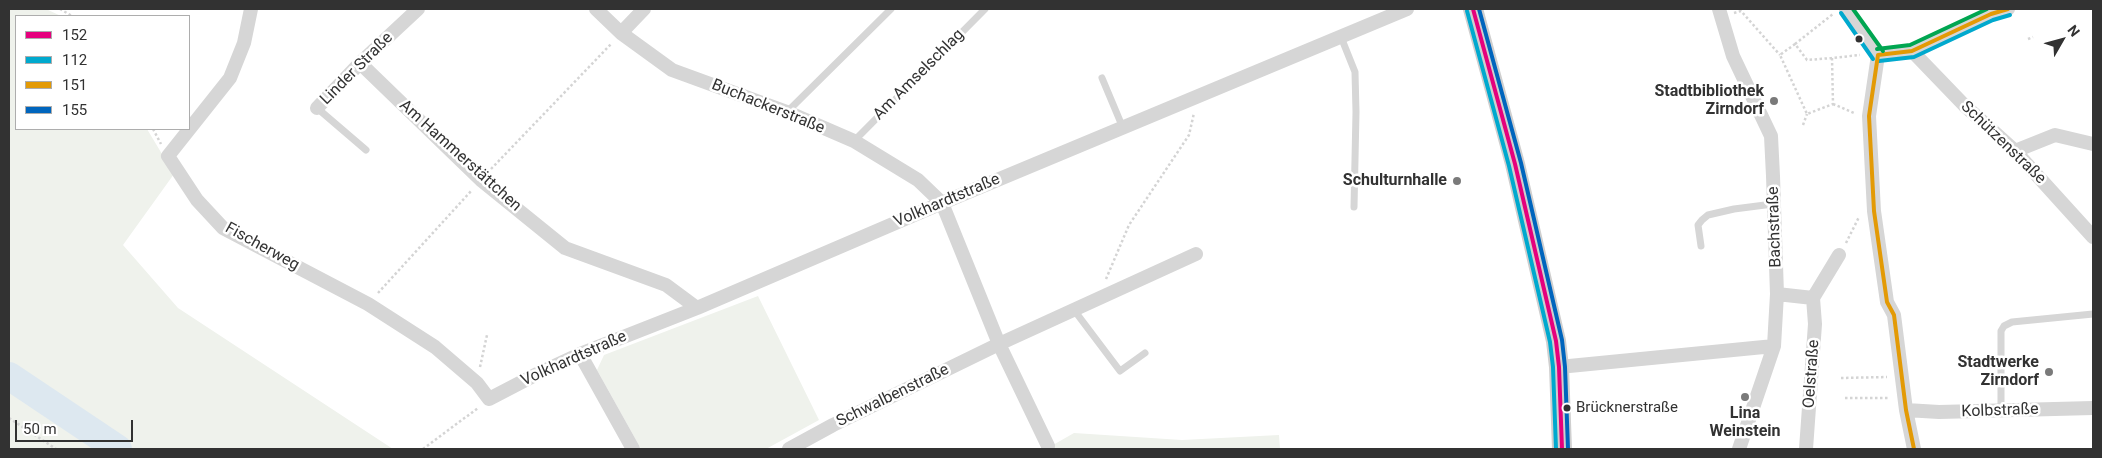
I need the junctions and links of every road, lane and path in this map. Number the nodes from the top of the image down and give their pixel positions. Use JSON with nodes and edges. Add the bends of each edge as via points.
{"nodes":[{"id":1,"x":251,"y":9,"type":"edge"},
{"id":2,"x":418,"y":9,"type":"edge"},
{"id":3,"x":596,"y":9,"type":"edge"},
{"id":4,"x":644,"y":9,"type":"edge"},
{"id":5,"x":891,"y":9,"type":"edge"},
{"id":6,"x":985,"y":9,"type":"edge"},
{"id":7,"x":1407,"y":9,"type":"edge"},
{"id":8,"x":1473,"y":9,"type":"edge"},
{"id":9,"x":2008,"y":9,"type":"edge"},
{"id":10,"x":1845,"y":10,"type":"edge"},
{"id":11,"x":1726,"y":11,"type":"edge"},
{"id":12,"x":621,"y":33,"type":"junction"},
{"id":13,"x":1341,"y":37,"type":"junction"},
{"id":14,"x":2033,"y":37,"type":"dead end"},
{"id":15,"x":2028,"y":40,"type":"dead end"},
{"id":16,"x":1795,"y":44,"type":"junction"},
{"id":17,"x":1912,"y":51,"type":"junction"},
{"id":18,"x":1780,"y":55,"type":"junction"},
{"id":19,"x":1864,"y":55,"type":"dead end"},
{"id":20,"x":1878,"y":55,"type":"junction"},
{"id":21,"x":1832,"y":58,"type":"junction"},
{"id":22,"x":360,"y":63,"type":"junction"},
{"id":23,"x":1102,"y":78,"type":"dead end"},
{"id":24,"x":1198,"y":97,"type":"junction"},
{"id":25,"x":1833,"y":104,"type":"junction"},
{"id":26,"x":318,"y":108,"type":"joint"},
{"id":27,"x":786,"y":112,"type":"junction"},
{"id":28,"x":1807,"y":114,"type":"junction"},
{"id":29,"x":1856,"y":114,"type":"dead end"},
{"id":30,"x":1803,"y":125,"type":"dead end"},
{"id":31,"x":190,"y":128,"type":"edge"},
{"id":32,"x":1123,"y":128,"type":"junction"},
{"id":33,"x":189,"y":130,"type":"edge"},
{"id":34,"x":854,"y":141,"type":"junction"},
{"id":35,"x":2093,"y":144,"type":"edge"},
{"id":36,"x":366,"y":150,"type":"dead end"},
{"id":37,"x":2015,"y":151,"type":"junction"},
{"id":38,"x":481,"y":180,"type":"junction"},
{"id":39,"x":942,"y":202,"type":"junction"},
{"id":40,"x":1773,"y":204,"type":"junction"},
{"id":41,"x":1354,"y":208,"type":"dead end"},
{"id":42,"x":1858,"y":222,"type":"dead end"},
{"id":43,"x":1854,"y":229,"type":"dead end"},
{"id":44,"x":2093,"y":237,"type":"edge"},
{"id":45,"x":1701,"y":246,"type":"dead end"},
{"id":46,"x":1196,"y":254,"type":"dead end"},
{"id":47,"x":1839,"y":255,"type":"dead end"},
{"id":48,"x":1777,"y":294,"type":"junction"},
{"id":49,"x":1813,"y":298,"type":"junction"},
{"id":50,"x":1096,"y":301,"type":"junction"},
{"id":51,"x":368,"y":304,"type":"junction"},
{"id":52,"x":697,"y":308,"type":"junction"},
{"id":53,"x":1074,"y":310,"type":"junction"},
{"id":54,"x":2093,"y":314,"type":"edge"},
{"id":55,"x":487,"y":334,"type":"dead end"},
{"id":56,"x":999,"y":344,"type":"junction"},
{"id":57,"x":1774,"y":346,"type":"junction"},
{"id":58,"x":1145,"y":353,"type":"dead end"},
{"id":59,"x":580,"y":354,"type":"junction"},
{"id":60,"x":1559,"y":367,"type":"junction"},
{"id":61,"x":1892,"y":377,"type":"dead end"},
{"id":62,"x":1841,"y":378,"type":"dead end"},
{"id":63,"x":478,"y":383,"type":"junction"},
{"id":64,"x":1845,"y":398,"type":"dead end"},
{"id":65,"x":1894,"y":398,"type":"dead end"},
{"id":66,"x":489,"y":399,"type":"junction"},
{"id":67,"x":2093,"y":408,"type":"edge"},
{"id":68,"x":1906,"y":410,"type":"junction"},
{"id":69,"x":2001,"y":410,"type":"junction"},
{"id":70,"x":9,"y":418,"type":"edge"},
{"id":71,"x":1048,"y":446,"type":"dead end"},
{"id":72,"x":56,"y":449,"type":"edge"},
{"id":73,"x":423,"y":449,"type":"edge"},
{"id":74,"x":633,"y":449,"type":"edge"},
{"id":75,"x":789,"y":449,"type":"edge"},
{"id":76,"x":1562,"y":449,"type":"edge"},
{"id":77,"x":1740,"y":449,"type":"edge"},
{"id":78,"x":1806,"y":449,"type":"edge"},
{"id":79,"x":1914,"y":449,"type":"edge"}],
"edges":[{"from":1,"to":31,"type":"street","name":"Fischerweg","via":[[244,43],[230,78]]},
{"from":2,"to":22,"type":"street","name":"Linder Straße"},
{"from":3,"to":12,"type":"street","name":"Buchackerstraße"},
{"from":4,"to":12,"type":"street"},
{"from":5,"to":27,"type":"lane"},
{"from":6,"to":34,"type":"lane","name":"Am Amselschlag"},
{"from":7,"to":13,"type":"street","name":"Volkhardtstraße"},
{"from":8,"to":60,"type":"street","via":[[1515,164],[1556,340]]},
{"from":9,"to":17,"type":"street"},
{"from":10,"to":16,"type":"path"},
{"from":10,"to":20,"type":"street"},
{"from":11,"to":18,"type":"path","via":[[1741,11]]},
{"from":11,"to":40,"type":"street","name":"Bachstraße","via":[[1733,56],[1771,136]]},
{"from":12,"to":27,"type":"street","name":"Buchackerstraße","via":[[672,70]]},
{"from":12,"to":38,"type":"path"},
{"from":13,"to":24,"type":"street","name":"Volkhardtstraße"},
{"from":13,"to":41,"type":"lane","via":[[1355,72]]},
{"from":14,"to":15,"type":"path"},
{"from":16,"to":18,"type":"path"},
{"from":16,"to":21,"type":"path","via":[[1807,60]]},
{"from":17,"to":20,"type":"street"},
{"from":17,"to":37,"type":"street","name":"Schützenstraße","via":[[1964,105]]},
{"from":18,"to":28,"type":"path"},
{"from":19,"to":21,"type":"path"},
{"from":20,"to":68,"type":"street","via":[[1869,116],[1874,211],[1888,302],[1894,315]]},
{"from":21,"to":25,"type":"path"},
{"from":22,"to":26,"type":"street","name":"Linder Straße"},
{"from":22,"to":38,"type":"street","name":"Am Hammerstättchen"},
{"from":23,"to":32,"type":"lane"},
{"from":24,"to":32,"type":"street","name":"Volkhardtstraße"},
{"from":24,"to":50,"type":"path","via":[[1189,135],[1130,225]]},
{"from":25,"to":28,"type":"path"},
{"from":25,"to":29,"type":"path"},
{"from":26,"to":36,"type":"lane"},
{"from":27,"to":34,"type":"street","name":"Buchackerstraße"},
{"from":28,"to":30,"type":"path"},
{"from":32,"to":39,"type":"street","name":"Volkhardtstraße"},
{"from":33,"to":51,"type":"street","name":"Fischerweg","via":[[168,156],[197,200],[223,228]]},
{"from":34,"to":39,"type":"street","name":"Buchackerstraße","via":[[918,180]]},
{"from":35,"to":37,"type":"street","via":[[2055,135]]},
{"from":37,"to":44,"type":"street","name":"Schützenstraße"},
{"from":38,"to":51,"type":"path"},
{"from":38,"to":52,"type":"street","name":"Am Hammerstättchen","via":[[565,248],[666,286]]},
{"from":39,"to":52,"type":"street","name":"Volkhardtstraße"},
{"from":39,"to":56,"type":"street"},
{"from":40,"to":45,"type":"lane","via":[[1708,215],[1698,225]]},
{"from":40,"to":48,"type":"street","name":"Bachstraße"},
{"from":42,"to":43,"type":"path"},
{"from":46,"to":50,"type":"street","name":"Schwalbenstraße"},
{"from":47,"to":49,"type":"street"},
{"from":48,"to":49,"type":"street"},
{"from":48,"to":57,"type":"street","name":"Bachstraße"},
{"from":49,"to":78,"type":"street","name":"Oelstraße","via":[[1815,324]]},
{"from":50,"to":53,"type":"street","name":"Schwalbenstraße"},
{"from":51,"to":63,"type":"street","name":"Fischerweg","via":[[436,347]]},
{"from":52,"to":59,"type":"street","name":"Volkhardtstraße"},
{"from":53,"to":56,"type":"street","name":"Schwalbenstraße"},
{"from":53,"to":58,"type":"lane","via":[[1120,371]]},
{"from":54,"to":69,"type":"lane","via":[[2012,322],[2004,326],[2001,331]]},
{"from":55,"to":63,"type":"path"},
{"from":56,"to":71,"type":"street"},
{"from":56,"to":75,"type":"street","name":"Schwalbenstraße"},
{"from":57,"to":60,"type":"street"},
{"from":57,"to":77,"type":"street","name":"Bachstraße"},
{"from":59,"to":66,"type":"street","name":"Volkhardtstraße"},
{"from":59,"to":74,"type":"street"},
{"from":60,"to":76,"type":"street"},
{"from":61,"to":62,"type":"path"},
{"from":63,"to":66,"type":"street","name":"Fischerweg"},
{"from":64,"to":65,"type":"path"},
{"from":66,"to":73,"type":"path"},
{"from":67,"to":69,"type":"street","name":"Kolbstraße"},
{"from":68,"to":69,"type":"street","name":"Kolbstraße"},
{"from":68,"to":79,"type":"street"},
{"from":70,"to":72,"type":"path"}]}
